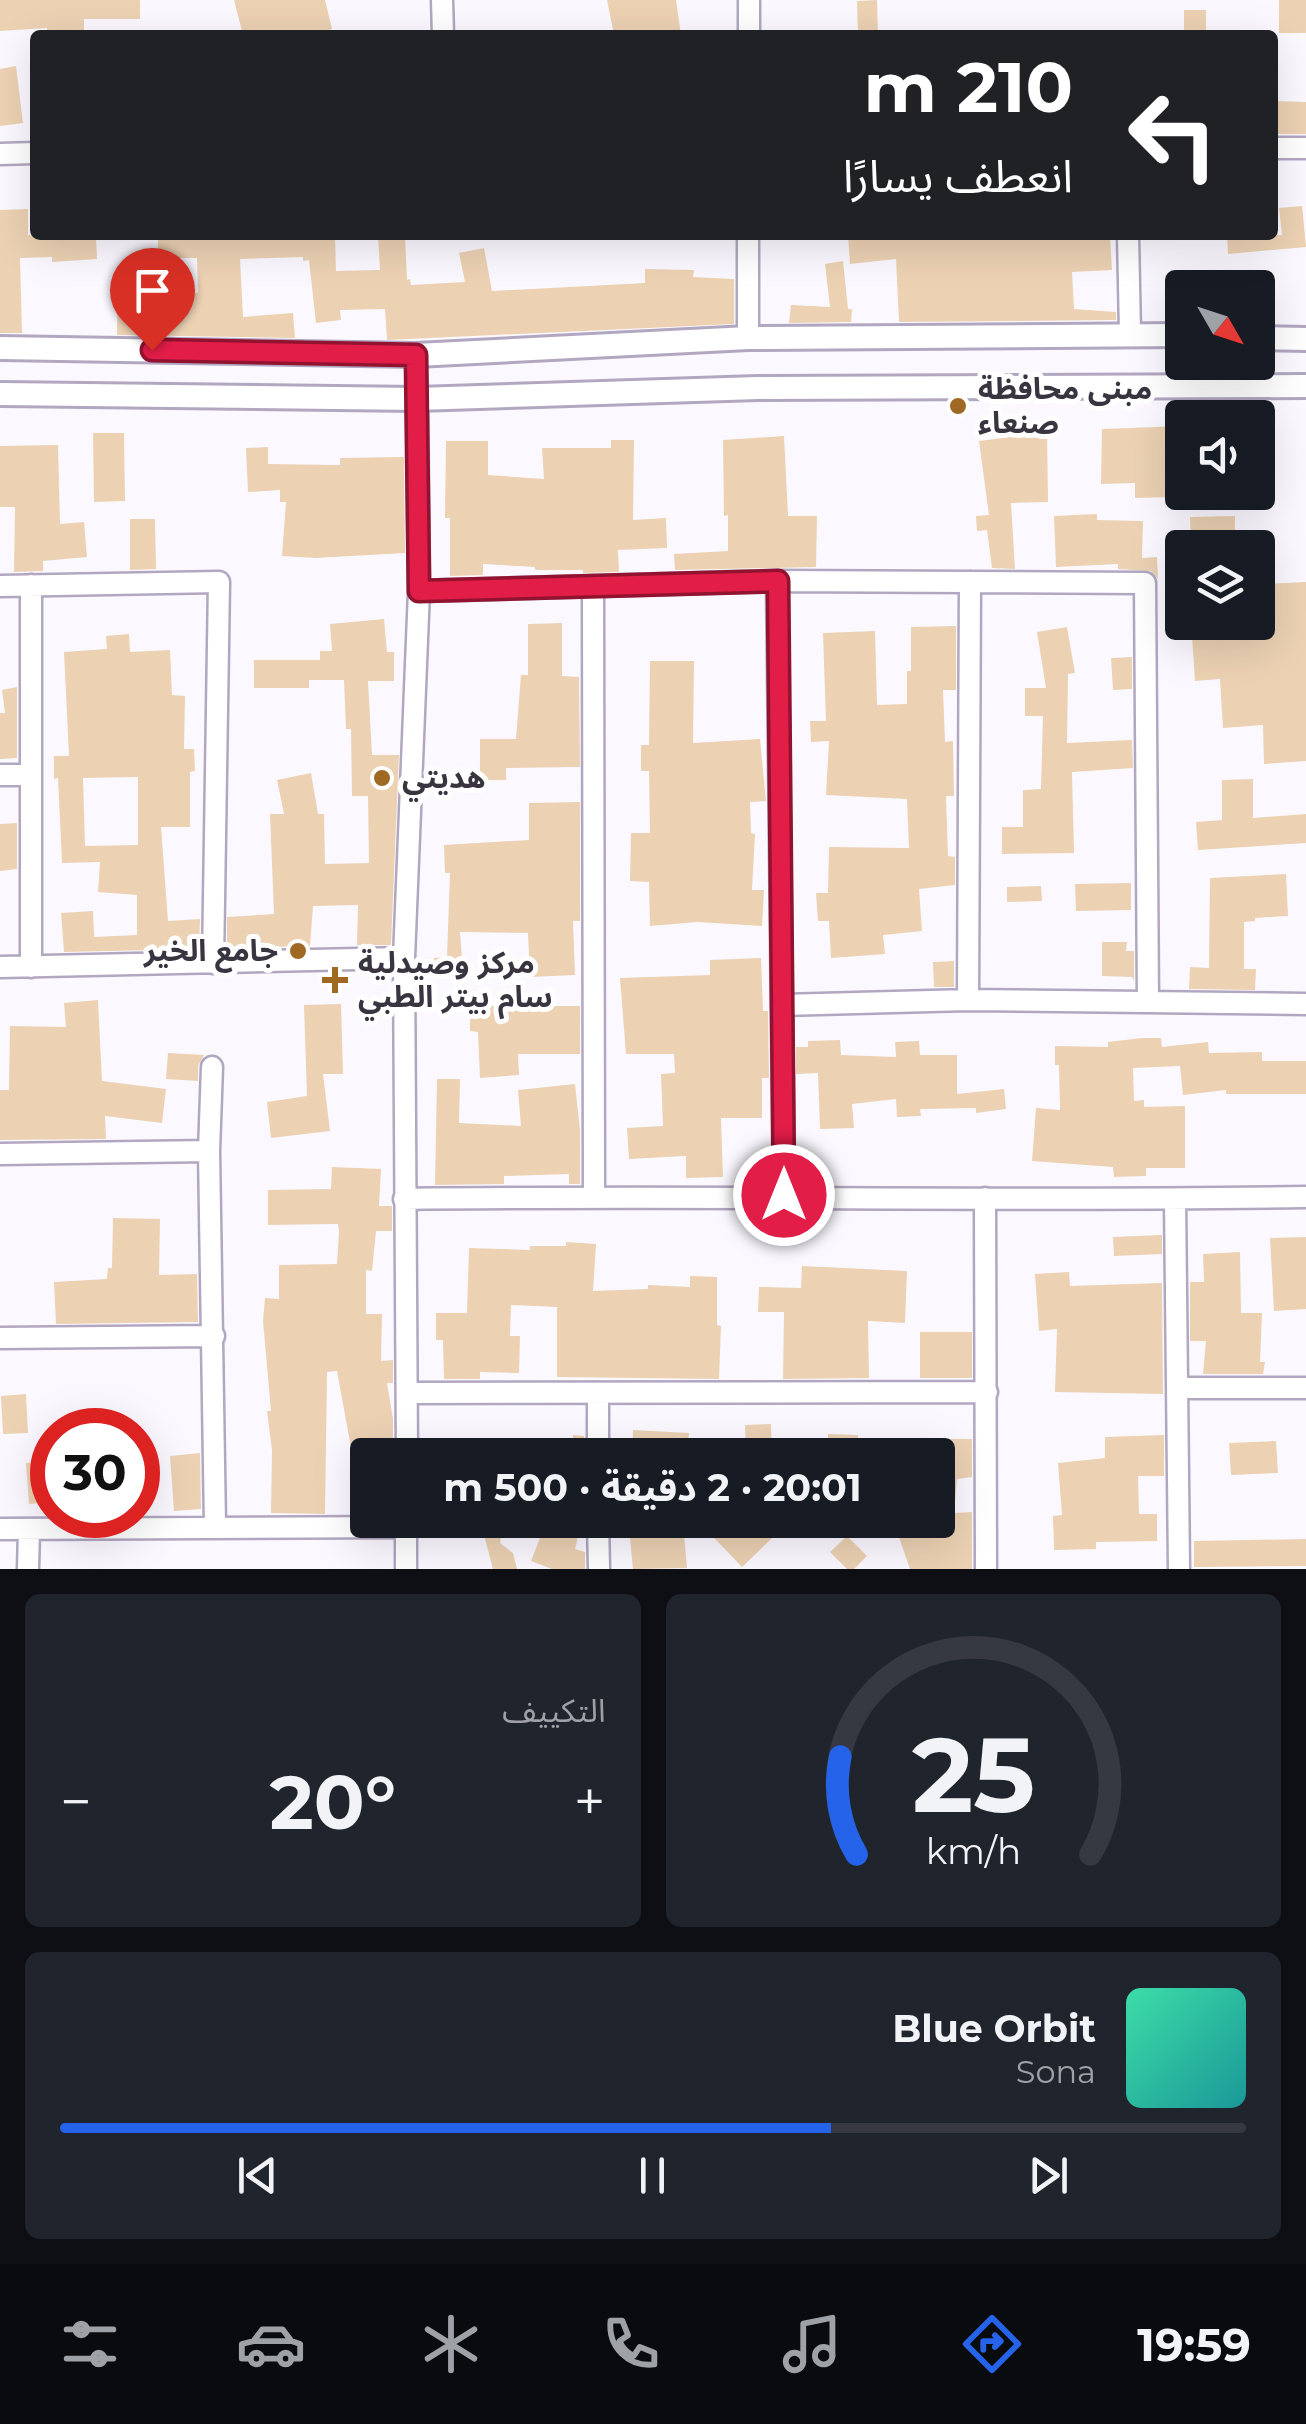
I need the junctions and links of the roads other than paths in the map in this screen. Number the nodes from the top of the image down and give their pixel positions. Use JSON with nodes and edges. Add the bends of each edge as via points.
{"nodes":[{"id":1,"x":442,"y":0,"type":"edge"},
{"id":2,"x":750,"y":0,"type":"edge"},
{"id":3,"x":443,"y":30,"type":"edge"},
{"id":4,"x":749,"y":30,"type":"edge"},
{"id":5,"x":1278,"y":148,"type":"edge"},
{"id":6,"x":1306,"y":148,"type":"edge"},
{"id":7,"x":0,"y":154,"type":"edge"},
{"id":8,"x":30,"y":154,"type":"edge"},
{"id":9,"x":748,"y":240,"type":"edge"},
{"id":10,"x":1128,"y":240,"type":"edge"},
{"id":11,"x":1130,"y":333,"type":"junction"},
{"id":12,"x":1165,"y":334,"type":"edge"},
{"id":13,"x":748,"y":338,"type":"junction"},
{"id":14,"x":1275,"y":338,"type":"edge"},
{"id":15,"x":1306,"y":339,"type":"edge"},
{"id":16,"x":0,"y":348,"type":"edge"},
{"id":17,"x":416,"y":355,"type":"junction"},
{"id":18,"x":1306,"y":386,"type":"edge"},
{"id":19,"x":0,"y":394,"type":"edge"},
{"id":20,"x":417,"y":399,"type":"junction"},
{"id":21,"x":778,"y":581,"type":"junction"},
{"id":22,"x":970,"y":582,"type":"junction"},
{"id":23,"x":31,"y":585,"type":"junction"},
{"id":24,"x":0,"y":586,"type":"edge"},
{"id":25,"x":593,"y":586,"type":"junction"},
{"id":26,"x":419,"y":591,"type":"junction"},
{"id":27,"x":0,"y":775,"type":"edge"},
{"id":28,"x":31,"y":775,"type":"junction"},
{"id":29,"x":404,"y":958,"type":"junction"},
{"id":30,"x":213,"y":963,"type":"junction"},
{"id":31,"x":0,"y":966,"type":"edge"},
{"id":32,"x":31,"y":967,"type":"junction"},
{"id":33,"x":968,"y":1000,"type":"junction"},
{"id":34,"x":1148,"y":1000,"type":"junction"},
{"id":35,"x":1306,"y":1004,"type":"edge"},
{"id":36,"x":782,"y":1005,"type":"junction"},
{"id":37,"x":212,"y":1067,"type":"dead end"},
{"id":38,"x":209,"y":1151,"type":"junction"},
{"id":39,"x":0,"y":1154,"type":"edge"},
{"id":40,"x":784,"y":1195,"type":"junction"},
{"id":41,"x":594,"y":1196,"type":"junction"},
{"id":42,"x":1306,"y":1196,"type":"edge"},
{"id":43,"x":985,"y":1198,"type":"junction"},
{"id":44,"x":404,"y":1199,"type":"junction"},
{"id":45,"x":1175,"y":1199,"type":"junction"},
{"id":46,"x":214,"y":1336,"type":"junction"},
{"id":47,"x":0,"y":1338,"type":"edge"},
{"id":48,"x":1177,"y":1388,"type":"junction"},
{"id":49,"x":1306,"y":1388,"type":"edge"},
{"id":50,"x":987,"y":1392,"type":"junction"},
{"id":51,"x":407,"y":1393,"type":"junction"},
{"id":52,"x":598,"y":1393,"type":"junction"},
{"id":53,"x":407,"y":1438,"type":"edge"},
{"id":54,"x":598,"y":1438,"type":"edge"},
{"id":55,"x":350,"y":1525,"type":"edge"},
{"id":56,"x":215,"y":1526,"type":"junction"},
{"id":57,"x":0,"y":1529,"type":"edge"},
{"id":58,"x":29,"y":1530,"type":"junction"},
{"id":59,"x":406,"y":1538,"type":"edge"},
{"id":60,"x":598,"y":1538,"type":"edge"},
{"id":61,"x":28,"y":1569,"type":"edge"},
{"id":62,"x":406,"y":1569,"type":"edge"},
{"id":63,"x":598,"y":1569,"type":"edge"},
{"id":64,"x":986,"y":1569,"type":"edge"},
{"id":65,"x":1179,"y":1569,"type":"edge"}],
"edges":[{"from":1,"to":3,"type":"street"},
{"from":2,"to":4,"type":"street"},
{"from":5,"to":6,"type":"street"},
{"from":7,"to":8,"type":"street"},
{"from":9,"to":13,"type":"street"},
{"from":10,"to":11,"type":"street"},
{"from":11,"to":12,"type":"street"},
{"from":11,"to":13,"type":"street"},
{"from":13,"to":17,"type":"street"},
{"from":14,"to":15,"type":"street"},
{"from":16,"to":17,"type":"street"},
{"from":17,"to":20,"type":"street"},
{"from":18,"to":20,"type":"street","via":[[758,388]]},
{"from":19,"to":20,"type":"street"},
{"from":20,"to":26,"type":"street"},
{"from":21,"to":22,"type":"street"},
{"from":21,"to":25,"type":"street"},
{"from":21,"to":36,"type":"street"},
{"from":22,"to":33,"type":"street"},
{"from":22,"to":34,"type":"street","via":[[1145,583]]},
{"from":23,"to":24,"type":"street"},
{"from":23,"to":28,"type":"street"},
{"from":23,"to":30,"type":"street","via":[[219,582]]},
{"from":25,"to":26,"type":"street"},
{"from":25,"to":41,"type":"street"},
{"from":26,"to":29,"type":"street"},
{"from":27,"to":28,"type":"street"},
{"from":28,"to":32,"type":"street"},
{"from":29,"to":30,"type":"street"},
{"from":29,"to":44,"type":"street"},
{"from":30,"to":32,"type":"street"},
{"from":31,"to":32,"type":"street"},
{"from":33,"to":34,"type":"street"},
{"from":33,"to":36,"type":"street"},
{"from":34,"to":35,"type":"street"},
{"from":36,"to":40,"type":"street"},
{"from":37,"to":38,"type":"street"},
{"from":38,"to":39,"type":"street"},
{"from":38,"to":46,"type":"street"},
{"from":40,"to":41,"type":"street"},
{"from":40,"to":43,"type":"street"},
{"from":41,"to":44,"type":"street"},
{"from":42,"to":45,"type":"street"},
{"from":43,"to":45,"type":"street"},
{"from":43,"to":50,"type":"street"},
{"from":44,"to":51,"type":"street"},
{"from":45,"to":48,"type":"street"},
{"from":46,"to":47,"type":"street"},
{"from":46,"to":56,"type":"street"},
{"from":48,"to":49,"type":"street"},
{"from":48,"to":65,"type":"street"},
{"from":50,"to":52,"type":"street"},
{"from":50,"to":64,"type":"street"},
{"from":51,"to":52,"type":"street"},
{"from":51,"to":53,"type":"street"},
{"from":52,"to":54,"type":"street"},
{"from":55,"to":56,"type":"street"},
{"from":56,"to":58,"type":"street"},
{"from":57,"to":58,"type":"street"},
{"from":58,"to":61,"type":"street"},
{"from":59,"to":62,"type":"street"},
{"from":60,"to":63,"type":"street"}]}
